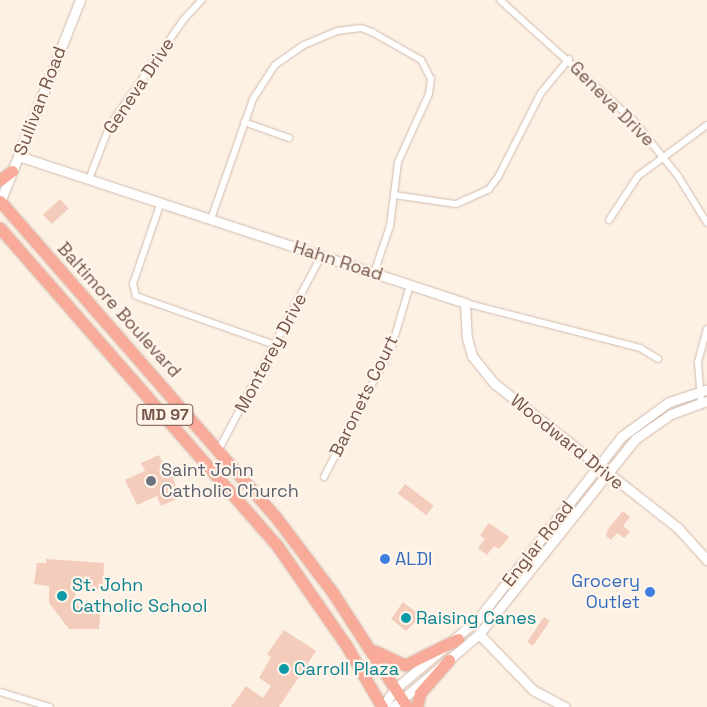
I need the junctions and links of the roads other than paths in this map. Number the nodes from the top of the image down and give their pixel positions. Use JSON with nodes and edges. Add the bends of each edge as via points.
{"nodes":[{"id":1,"x":80,"y":0,"type":"edge"},
{"id":2,"x":202,"y":0,"type":"edge"},
{"id":3,"x":500,"y":0,"type":"edge"},
{"id":4,"x":569,"y":60,"type":"junction"},
{"id":5,"x":244,"y":122,"type":"junction"},
{"id":6,"x":707,"y":125,"type":"edge"},
{"id":7,"x":289,"y":138,"type":"dead end"},
{"id":8,"x":18,"y":156,"type":"junction"},
{"id":9,"x":663,"y":156,"type":"junction"},
{"id":10,"x":12,"y":172,"type":"junction"},
{"id":11,"x":89,"y":179,"type":"junction"},
{"id":12,"x":0,"y":180,"type":"edge"},
{"id":13,"x":394,"y":195,"type":"junction"},
{"id":14,"x":0,"y":201,"type":"edge"},
{"id":15,"x":161,"y":202,"type":"junction"},
{"id":16,"x":211,"y":219,"type":"junction"},
{"id":17,"x":609,"y":220,"type":"dead end"},
{"id":18,"x":707,"y":223,"type":"edge"},
{"id":19,"x":0,"y":228,"type":"edge"},
{"id":20,"x":4,"y":237,"type":"edge"},
{"id":21,"x":322,"y":256,"type":"junction"},
{"id":22,"x":374,"y":273,"type":"junction"},
{"id":23,"x":410,"y":285,"type":"junction"},
{"id":24,"x":465,"y":303,"type":"junction"},
{"id":25,"x":707,"y":329,"type":"edge"},
{"id":26,"x":275,"y":345,"type":"junction"},
{"id":27,"x":658,"y":359,"type":"dead end"},
{"id":28,"x":703,"y":390,"type":"edge"},
{"id":29,"x":704,"y":402,"type":"edge"},
{"id":30,"x":220,"y":449,"type":"junction"},
{"id":31,"x":598,"y":468,"type":"junction"},
{"id":32,"x":606,"y":474,"type":"junction"},
{"id":33,"x":324,"y":477,"type":"dead end"},
{"id":34,"x":707,"y":560,"type":"edge"},
{"id":35,"x":479,"y":634,"type":"junction"},
{"id":36,"x":364,"y":639,"type":"junction"},
{"id":37,"x":458,"y":639,"type":"junction"},
{"id":38,"x":449,"y":660,"type":"junction"},
{"id":39,"x":0,"y":692,"type":"edge"},
{"id":40,"x":402,"y":698,"type":"edge"},
{"id":41,"x":50,"y":707,"type":"edge"},
{"id":42,"x":382,"y":707,"type":"edge"},
{"id":43,"x":393,"y":707,"type":"edge"},
{"id":44,"x":417,"y":707,"type":"edge"},
{"id":45,"x":566,"y":707,"type":"edge"}],
"edges":[{"from":1,"to":8,"type":"street","name":"Sullivan Road"},
{"from":2,"to":11,"type":"street","name":"Geneva Drive","via":[[184,19],[110,124]]},
{"from":3,"to":4,"type":"street","name":"Geneva Drive"},
{"from":4,"to":9,"type":"street","name":"Geneva Drive","via":[[623,110]]},
{"from":4,"to":13,"type":"street","via":[[541,93],[498,177],[488,190],[456,204]]},
{"from":5,"to":7,"type":"street"},
{"from":5,"to":13,"type":"street","via":[[269,72],[293,51],[354,28],[386,38],[421,60],[431,79],[429,94],[398,162]]},
{"from":5,"to":16,"type":"street"},
{"from":6,"to":9,"type":"street"},
{"from":8,"to":10,"type":"street","name":"Sullivan Road"},
{"from":8,"to":11,"type":"street","name":"Hahn Road"},
{"from":9,"to":17,"type":"street","via":[[628,187]]},
{"from":9,"to":18,"type":"street","name":"Geneva Drive"},
{"from":10,"to":12,"type":"highway"},
{"from":10,"to":14,"type":"street","name":"Sullivan Road"},
{"from":11,"to":15,"type":"street","name":"Hahn Road"},
{"from":13,"to":22,"type":"street","via":[[390,226]]},
{"from":14,"to":30,"type":"highway","name":"Baltimore Boulevard","number":"MD 97"},
{"from":15,"to":16,"type":"street","name":"Hahn Road"},
{"from":15,"to":26,"type":"street","via":[[133,286],[140,299]]},
{"from":16,"to":21,"type":"street","name":"Hahn Road"},
{"from":19,"to":20,"type":"highway","name":"Baltimore Boulevard","number":"MD 97"},
{"from":20,"to":42,"type":"highway","name":"Baltimore Boulevard","number":"MD 97","via":[[276,544],[346,645]]},
{"from":21,"to":22,"type":"street","name":"Hahn Road"},
{"from":21,"to":26,"type":"street","name":"Monterey Drive"},
{"from":22,"to":23,"type":"street","name":"Hahn Road"},
{"from":23,"to":24,"type":"street","name":"Hahn Road"},
{"from":23,"to":33,"type":"street","name":"Baronets Court","via":[[392,346]]},
{"from":24,"to":27,"type":"street","name":"Hahn Road","via":[[640,348]]},
{"from":24,"to":31,"type":"street","name":"Woodward Drive","via":[[466,338],[482,370]]},
{"from":25,"to":28,"type":"street","via":[[698,362]]},
{"from":26,"to":30,"type":"street","name":"Monterey Drive"},
{"from":28,"to":29,"type":"street"},
{"from":28,"to":31,"type":"street","name":"Englar Road","via":[[650,413],[622,438]]},
{"from":29,"to":32,"type":"street","name":"Englar Road","via":[[654,424]]},
{"from":30,"to":36,"type":"highway","name":"Baltimore Boulevard","number":"MD 97","via":[[316,568]]},
{"from":31,"to":32,"type":"street","name":"Woodward Drive"},
{"from":31,"to":37,"type":"street","name":"Englar Road","via":[[478,619]]},
{"from":32,"to":34,"type":"street","name":"Woodward Drive","via":[[690,538]]},
{"from":32,"to":35,"type":"street","name":"Englar Road"},
{"from":35,"to":38,"type":"street","name":"Englar Road"},
{"from":35,"to":45,"type":"street","via":[[533,690]]},
{"from":36,"to":37,"type":"highway","via":[[387,660],[405,665]]},
{"from":36,"to":40,"type":"highway","name":"Baltimore Boulevard","number":"MD 97"},
{"from":37,"to":40,"type":"street","name":"Englar Road"},
{"from":38,"to":40,"type":"street","name":"Englar Road"},
{"from":38,"to":44,"type":"highway","via":[[420,693]]},
{"from":39,"to":41,"type":"street"},
{"from":40,"to":42,"type":"street","name":"Englar Road"},
{"from":40,"to":43,"type":"street","name":"Englar Road"}]}
